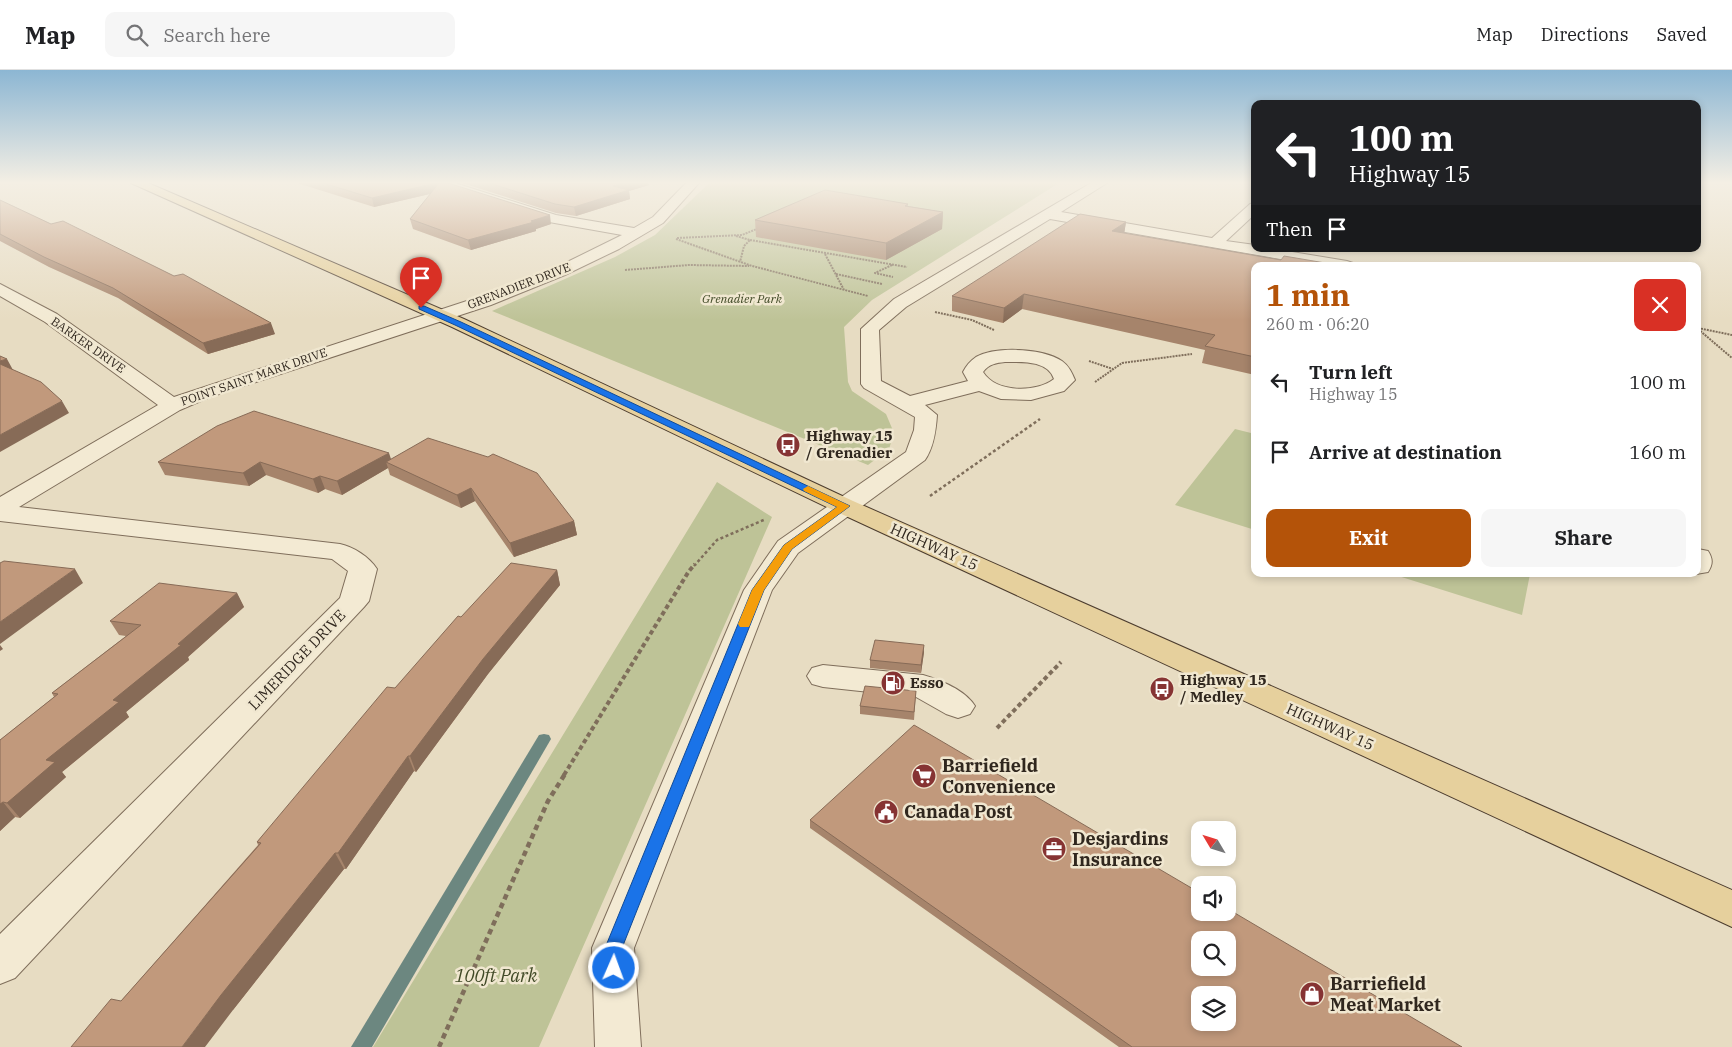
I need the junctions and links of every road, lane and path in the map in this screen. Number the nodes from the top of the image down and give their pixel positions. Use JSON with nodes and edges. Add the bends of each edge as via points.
{"nodes":[{"id":1,"x":241,"y":229,"type":"edge"},
{"id":2,"x":612,"y":229,"type":"edge"},
{"id":3,"x":645,"y":229,"type":"edge"},
{"id":4,"x":757,"y":229,"type":"edge"},
{"id":5,"x":1024,"y":229,"type":"edge"},
{"id":6,"x":1132,"y":229,"type":"edge"},
{"id":7,"x":1231,"y":229,"type":"edge"},
{"id":8,"x":638,"y":233,"type":"junction"},
{"id":9,"x":733,"y":235,"type":"junction"},
{"id":10,"x":750,"y":240,"type":"junction"},
{"id":11,"x":1215,"y":243,"type":"junction"},
{"id":12,"x":1251,"y":249,"type":"edge"},
{"id":13,"x":1267,"y":252,"type":"edge"},
{"id":14,"x":825,"y":254,"type":"junction"},
{"id":15,"x":740,"y":262,"type":"junction"},
{"id":16,"x":1324,"y":262,"type":"edge"},
{"id":17,"x":893,"y":264,"type":"junction"},
{"id":18,"x":752,"y":266,"type":"junction"},
{"id":19,"x":910,"y":268,"type":"dead end"},
{"id":20,"x":617,"y":271,"type":"dead end"},
{"id":21,"x":836,"y":274,"type":"junction"},
{"id":22,"x":893,"y":277,"type":"dead end"},
{"id":23,"x":884,"y":285,"type":"dead end"},
{"id":24,"x":0,"y":289,"type":"edge"},
{"id":25,"x":844,"y":290,"type":"junction"},
{"id":26,"x":900,"y":303,"type":"junction"},
{"id":27,"x":440,"y":316,"type":"junction"},
{"id":28,"x":1701,"y":329,"type":"edge"},
{"id":29,"x":1701,"y":331,"type":"edge"},
{"id":30,"x":1732,"y":335,"type":"edge"},
{"id":31,"x":1732,"y":358,"type":"edge"},
{"id":32,"x":981,"y":384,"type":"dead end"},
{"id":33,"x":908,"y":402,"type":"junction"},
{"id":34,"x":172,"y":405,"type":"junction"},
{"id":35,"x":844,"y":506,"type":"junction"},
{"id":36,"x":0,"y":508,"type":"edge"},
{"id":37,"x":0,"y":513,"type":"edge"},
{"id":38,"x":766,"y":519,"type":"dead end"},
{"id":39,"x":1061,"y":662,"type":"dead end"},
{"id":40,"x":823,"y":676,"type":"dead end"},
{"id":41,"x":958,"y":706,"type":"dead end"},
{"id":42,"x":997,"y":728,"type":"dead end"},
{"id":43,"x":1732,"y":909,"type":"edge"},
{"id":44,"x":0,"y":964,"type":"edge"},
{"id":45,"x":439,"y":1047,"type":"edge"},
{"id":46,"x":618,"y":1047,"type":"edge"}],
"edges":[{"from":1,"to":27,"type":"main road","name":"HIGHWAY 15"},
{"from":2,"to":8,"type":"street"},
{"from":3,"to":8,"type":"street","name":"GRENADIER DRIVE"},
{"from":4,"to":9,"type":"path"},
{"from":5,"to":26,"type":"street"},
{"from":6,"to":11,"type":"street"},
{"from":7,"to":11,"type":"street"},
{"from":8,"to":27,"type":"street","name":"GRENADIER DRIVE","via":[[559,272]]},
{"from":9,"to":10,"type":"path"},
{"from":9,"to":15,"type":"path","via":[[672,238]]},
{"from":10,"to":14,"type":"path"},
{"from":10,"to":15,"type":"path","via":[[744,246]]},
{"from":11,"to":12,"type":"street"},
{"from":13,"to":16,"type":"street"},
{"from":14,"to":17,"type":"path"},
{"from":14,"to":21,"type":"path"},
{"from":15,"to":18,"type":"path"},
{"from":17,"to":19,"type":"path"},
{"from":17,"to":22,"type":"path","via":[[875,273]]},
{"from":18,"to":20,"type":"path","via":[[690,265]]},
{"from":18,"to":25,"type":"path"},
{"from":21,"to":23,"type":"path"},
{"from":21,"to":25,"type":"path"},
{"from":24,"to":34,"type":"street","name":"BARKER DRIVE","via":[[51,318]]},
{"from":25,"to":26,"type":"path"},
{"from":26,"to":33,"type":"street","via":[[870,329],[871,384]]},
{"from":27,"to":34,"type":"street","name":"POINT SAINT MARK DRIVE"},
{"from":27,"to":35,"type":"main road","name":"HIGHWAY 15"},
{"from":28,"to":30,"type":"path"},
{"from":29,"to":31,"type":"path"},
{"from":32,"to":33,"type":"street"},
{"from":33,"to":35,"type":"street","via":[[926,414],[917,456]]},
{"from":34,"to":36,"type":"street","name":"POINT SAINT MARK DRIVE"},
{"from":35,"to":43,"type":"main road","name":"HIGHWAY 15"},
{"from":35,"to":46,"type":"street","via":[[788,547],[758,590],[613,948]]},
{"from":37,"to":44,"type":"street","name":"LIMERIDGE DRIVE","via":[[340,552],[363,569],[354,601]]},
{"from":38,"to":45,"type":"path","via":[[717,540],[689,571],[548,801]]},
{"from":39,"to":42,"type":"path"},
{"from":40,"to":41,"type":"street","via":[[923,686]]}]}
